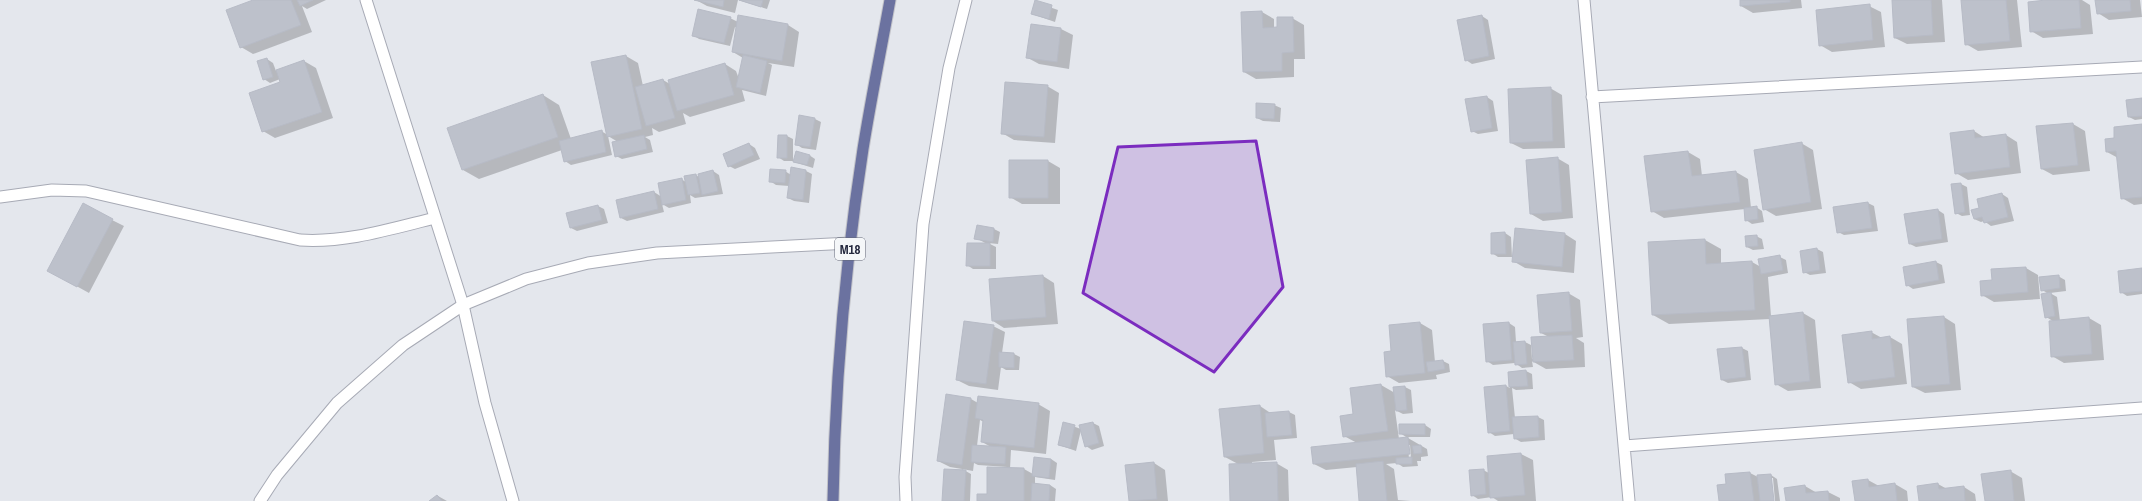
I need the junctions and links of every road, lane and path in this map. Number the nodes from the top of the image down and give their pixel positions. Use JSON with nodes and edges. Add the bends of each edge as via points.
{"nodes":[{"id":1,"x":366,"y":0,"type":"edge"},
{"id":2,"x":890,"y":0,"type":"edge"},
{"id":3,"x":966,"y":0,"type":"edge"},
{"id":4,"x":1584,"y":0,"type":"edge"},
{"id":5,"x":2142,"y":67,"type":"edge"},
{"id":6,"x":1592,"y":97,"type":"junction"},
{"id":7,"x":0,"y":197,"type":"edge"},
{"id":8,"x":434,"y":218,"type":"junction"},
{"id":9,"x":850,"y":243,"type":"junction"},
{"id":10,"x":462,"y":305,"type":"junction"},
{"id":11,"x":2142,"y":408,"type":"edge"},
{"id":12,"x":1624,"y":446,"type":"junction"},
{"id":13,"x":260,"y":501,"type":"edge"},
{"id":14,"x":513,"y":501,"type":"edge"},
{"id":15,"x":833,"y":501,"type":"edge"},
{"id":16,"x":906,"y":501,"type":"edge"},
{"id":17,"x":1629,"y":501,"type":"edge"}],
"edges":[{"from":1,"to":8,"type":"street"},
{"from":2,"to":9,"type":"main road","number":"M18","via":[[863,148]]},
{"from":3,"to":16,"type":"street","via":[[949,68],[923,224],[905,477]]},
{"from":4,"to":6,"type":"street"},
{"from":5,"to":6,"type":"street"},
{"from":6,"to":12,"type":"street"},
{"from":7,"to":8,"type":"street","via":[[52,190],[86,191],[300,240],[324,242]]},
{"from":8,"to":10,"type":"street"},
{"from":9,"to":10,"type":"street","via":[[657,253],[588,263],[526,279]]},
{"from":9,"to":15,"type":"main road","number":"M18","via":[[834,431]]},
{"from":10,"to":13,"type":"street","via":[[403,345],[337,403],[277,475]]},
{"from":10,"to":14,"type":"street","via":[[485,403]]},
{"from":11,"to":12,"type":"street"},
{"from":12,"to":17,"type":"street"}]}
